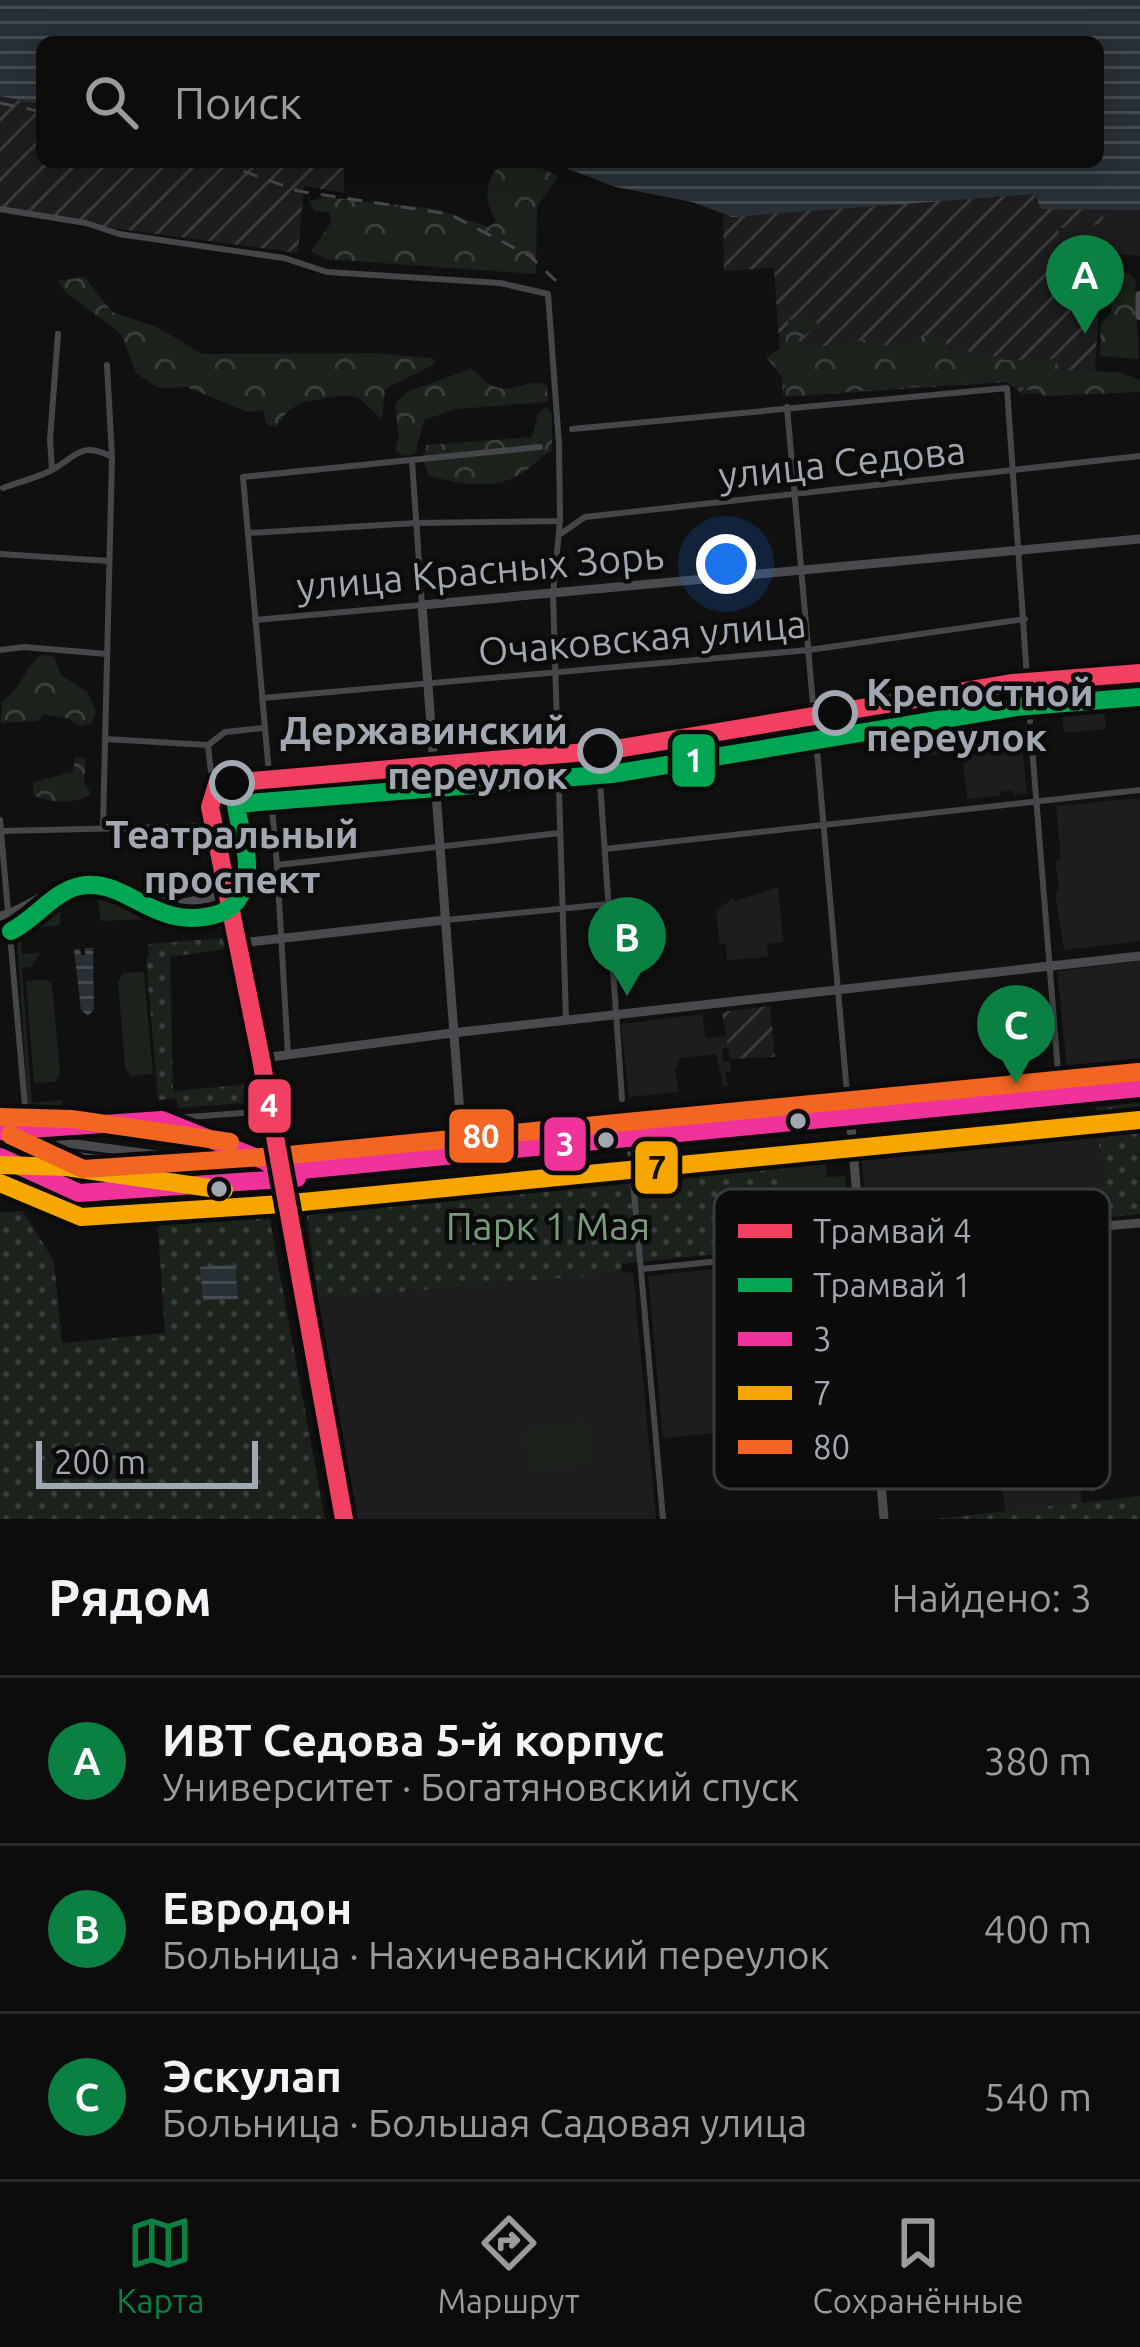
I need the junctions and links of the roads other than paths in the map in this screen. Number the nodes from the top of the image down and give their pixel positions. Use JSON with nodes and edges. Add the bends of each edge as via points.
{"nodes":[{"id":1,"x":0,"y":209,"type":"edge"},
{"id":2,"x":1140,"y":295,"type":"edge"},
{"id":3,"x":1140,"y":316,"type":"edge"},
{"id":4,"x":58,"y":334,"type":"dead end"},
{"id":5,"x":107,"y":364,"type":"dead end"},
{"id":6,"x":787,"y":407,"type":"junction"},
{"id":7,"x":572,"y":429,"type":"dead end"},
{"id":8,"x":540,"y":447,"type":"dead end"},
{"id":9,"x":1140,"y":456,"type":"edge"},
{"id":10,"x":112,"y":457,"type":"junction"},
{"id":11,"x":412,"y":461,"type":"junction"},
{"id":12,"x":52,"y":470,"type":"junction"},
{"id":13,"x":1014,"y":470,"type":"junction"},
{"id":14,"x":3,"y":488,"type":"dead end"},
{"id":15,"x":795,"y":494,"type":"junction"},
{"id":16,"x":560,"y":520,"type":"junction"},
{"id":17,"x":416,"y":523,"type":"junction"},
{"id":18,"x":248,"y":532,"type":"junction"},
{"id":19,"x":557,"y":538,"type":"junction"},
{"id":20,"x":1140,"y":539,"type":"edge"},
{"id":21,"x":1021,"y":550,"type":"junction"},
{"id":22,"x":0,"y":554,"type":"edge"},
{"id":23,"x":109,"y":561,"type":"junction"},
{"id":24,"x":802,"y":571,"type":"junction"},
{"id":25,"x":553,"y":594,"type":"junction"},
{"id":26,"x":422,"y":605,"type":"junction"},
{"id":27,"x":1025,"y":619,"type":"junction"},
{"id":28,"x":255,"y":620,"type":"junction"},
{"id":29,"x":0,"y":650,"type":"edge"},
{"id":30,"x":808,"y":650,"type":"junction"},
{"id":31,"x":107,"y":654,"type":"junction"},
{"id":32,"x":554,"y":673,"type":"junction"},
{"id":33,"x":1140,"y":675,"type":"edge"},
{"id":34,"x":430,"y":683,"type":"junction"},
{"id":35,"x":1028,"y":685,"type":"junction"},
{"id":36,"x":262,"y":698,"type":"junction"},
{"id":37,"x":813,"y":719,"type":"junction"},
{"id":38,"x":1030,"y":721,"type":"dead end"},
{"id":39,"x":265,"y":728,"type":"junction"},
{"id":40,"x":1031,"y":734,"type":"dead end"},
{"id":41,"x":105,"y":739,"type":"junction"},
{"id":42,"x":208,"y":745,"type":"junction"},
{"id":43,"x":598,"y":753,"type":"junction"},
{"id":44,"x":557,"y":756,"type":"junction"},
{"id":45,"x":435,"y":766,"type":"junction"},
{"id":46,"x":270,"y":780,"type":"junction"},
{"id":47,"x":218,"y":785,"type":"junction"},
{"id":48,"x":1140,"y":790,"type":"edge"},
{"id":49,"x":1036,"y":799,"type":"junction"},
{"id":50,"x":0,"y":820,"type":"edge"},
{"id":51,"x":824,"y":823,"type":"junction"},
{"id":52,"x":103,"y":826,"type":"junction"},
{"id":53,"x":216,"y":826,"type":"junction"},
{"id":54,"x":1,"y":831,"type":"edge"},
{"id":55,"x":561,"y":833,"type":"junction"},
{"id":56,"x":442,"y":846,"type":"junction"},
{"id":57,"x":605,"y":849,"type":"junction"},
{"id":58,"x":277,"y":865,"type":"junction"},
{"id":59,"x":228,"y":882,"type":"junction"},
{"id":60,"x":208,"y":899,"type":"junction"},
{"id":61,"x":172,"y":904,"type":"junction"},
{"id":62,"x":609,"y":904,"type":"junction"},
{"id":63,"x":562,"y":909,"type":"junction"},
{"id":64,"x":4,"y":916,"type":"edge"},
{"id":65,"x":235,"y":917,"type":"junction"},
{"id":66,"x":445,"y":920,"type":"junction"},
{"id":67,"x":281,"y":938,"type":"junction"},
{"id":68,"x":241,"y":943,"type":"junction"},
{"id":69,"x":1140,"y":956,"type":"edge"},
{"id":70,"x":1050,"y":966,"type":"junction"},
{"id":71,"x":836,"y":989,"type":"junction"},
{"id":72,"x":615,"y":1015,"type":"junction"},
{"id":73,"x":566,"y":1021,"type":"junction"},
{"id":74,"x":452,"y":1033,"type":"junction"},
{"id":75,"x":288,"y":1055,"type":"junction"},
{"id":76,"x":263,"y":1058,"type":"junction"},
{"id":77,"x":1140,"y":1092,"type":"edge"},
{"id":78,"x":1060,"y":1096,"type":"junction"},
{"id":79,"x":622,"y":1099,"type":"dead end"},
{"id":80,"x":269,"y":1111,"type":"junction"},
{"id":81,"x":162,"y":1120,"type":"junction"},
{"id":82,"x":850,"y":1122,"type":"junction"},
{"id":83,"x":27,"y":1130,"type":"junction"},
{"id":84,"x":0,"y":1131,"type":"edge"},
{"id":85,"x":0,"y":1141,"type":"edge"},
{"id":86,"x":630,"y":1147,"type":"junction"},
{"id":87,"x":0,"y":1155,"type":"edge"},
{"id":88,"x":463,"y":1155,"type":"junction"},
{"id":89,"x":282,"y":1176,"type":"junction"},
{"id":90,"x":262,"y":1181,"type":"junction"},
{"id":91,"x":855,"y":1189,"type":"edge"},
{"id":92,"x":1140,"y":1223,"type":"edge"},
{"id":93,"x":1110,"y":1226,"type":"edge"},
{"id":94,"x":714,"y":1262,"type":"edge"},
{"id":95,"x":642,"y":1270,"type":"junction"},
{"id":96,"x":881,"y":1489,"type":"edge"},
{"id":97,"x":346,"y":1519,"type":"edge"},
{"id":98,"x":663,"y":1519,"type":"edge"},
{"id":99,"x":884,"y":1519,"type":"edge"}],
"edges":[{"from":1,"to":16,"type":"street","via":[[327,272],[500,283],[548,294]]},
{"from":2,"to":3,"type":"street"},
{"from":4,"to":12,"type":"street"},
{"from":5,"to":10,"type":"street"},
{"from":6,"to":7,"type":"street"},
{"from":6,"to":13,"type":"street","via":[[1007,388]]},
{"from":6,"to":15,"type":"street"},
{"from":8,"to":11,"type":"street"},
{"from":9,"to":13,"type":"street","name":"улица Седова"},
{"from":10,"to":12,"type":"street","via":[[76,452]]},
{"from":10,"to":23,"type":"street"},
{"from":11,"to":17,"type":"street"},
{"from":11,"to":18,"type":"street","via":[[243,476]]},
{"from":12,"to":14,"type":"street"},
{"from":13,"to":15,"type":"street","name":"улица Седова"},
{"from":13,"to":21,"type":"street"},
{"from":15,"to":19,"type":"street","name":"улица Седова","via":[[585,517]]},
{"from":15,"to":24,"type":"street"},
{"from":16,"to":17,"type":"street"},
{"from":16,"to":19,"type":"street"},
{"from":17,"to":18,"type":"street"},
{"from":17,"to":26,"type":"street"},
{"from":18,"to":28,"type":"street"},
{"from":19,"to":25,"type":"street"},
{"from":20,"to":21,"type":"street","name":"улица Красных Зорь"},
{"from":21,"to":24,"type":"street","name":"улица Красных Зорь"},
{"from":21,"to":27,"type":"street"},
{"from":22,"to":23,"type":"street"},
{"from":23,"to":31,"type":"street"},
{"from":24,"to":25,"type":"street","name":"улица Красных Зорь"},
{"from":24,"to":30,"type":"street"},
{"from":25,"to":26,"type":"street","name":"улица Красных Зорь"},
{"from":25,"to":32,"type":"street"},
{"from":26,"to":28,"type":"street","name":"улица Красных Зорь"},
{"from":26,"to":34,"type":"street"},
{"from":27,"to":30,"type":"street","name":"Очаковская улица"},
{"from":27,"to":35,"type":"street"},
{"from":28,"to":36,"type":"street"},
{"from":29,"to":31,"type":"street"},
{"from":30,"to":32,"type":"street","name":"Очаковская улица"},
{"from":30,"to":37,"type":"street"},
{"from":31,"to":41,"type":"street"},
{"from":32,"to":34,"type":"street","name":"Очаковская улица"},
{"from":32,"to":44,"type":"street"},
{"from":33,"to":35,"type":"street"},
{"from":34,"to":36,"type":"street","name":"Очаковская улица"},
{"from":34,"to":45,"type":"street"},
{"from":35,"to":37,"type":"street"},
{"from":35,"to":38,"type":"street"},
{"from":36,"to":39,"type":"street"},
{"from":37,"to":43,"type":"street"},
{"from":37,"to":51,"type":"street"},
{"from":39,"to":42,"type":"street","via":[[225,732]]},
{"from":39,"to":46,"type":"street"},
{"from":40,"to":49,"type":"street"},
{"from":41,"to":42,"type":"street"},
{"from":41,"to":52,"type":"street"},
{"from":42,"to":47,"type":"street"},
{"from":43,"to":44,"type":"street"},
{"from":43,"to":57,"type":"street"},
{"from":44,"to":45,"type":"street"},
{"from":44,"to":55,"type":"street"},
{"from":45,"to":46,"type":"street"},
{"from":45,"to":56,"type":"street"},
{"from":46,"to":47,"type":"street"},
{"from":46,"to":58,"type":"street"},
{"from":47,"to":53,"type":"street"},
{"from":48,"to":49,"type":"street"},
{"from":49,"to":51,"type":"street"},
{"from":49,"to":70,"type":"street"},
{"from":50,"to":54,"type":"street"},
{"from":51,"to":57,"type":"street"},
{"from":51,"to":71,"type":"street"},
{"from":52,"to":53,"type":"street"},
{"from":52,"to":54,"type":"street"},
{"from":53,"to":59,"type":"street"},
{"from":54,"to":64,"type":"street"},
{"from":55,"to":56,"type":"street"},
{"from":55,"to":63,"type":"street"},
{"from":56,"to":58,"type":"street"},
{"from":56,"to":66,"type":"street"},
{"from":57,"to":62,"type":"street"},
{"from":58,"to":67,"type":"street"},
{"from":59,"to":60,"type":"street"},
{"from":59,"to":65,"type":"street"},
{"from":60,"to":61,"type":"street"},
{"from":60,"to":65,"type":"street"},
{"from":61,"to":64,"type":"street","via":[[78,886]]},
{"from":61,"to":68,"type":"street","via":[[216,918]]},
{"from":62,"to":63,"type":"street"},
{"from":62,"to":72,"type":"street"},
{"from":63,"to":66,"type":"street"},
{"from":63,"to":73,"type":"street"},
{"from":64,"to":83,"type":"street"},
{"from":65,"to":68,"type":"street"},
{"from":66,"to":67,"type":"street"},
{"from":66,"to":74,"type":"street"},
{"from":67,"to":68,"type":"street"},
{"from":67,"to":75,"type":"street"},
{"from":68,"to":76,"type":"street"},
{"from":69,"to":70,"type":"street"},
{"from":70,"to":71,"type":"street"},
{"from":70,"to":78,"type":"street"},
{"from":71,"to":72,"type":"street"},
{"from":71,"to":82,"type":"street"},
{"from":72,"to":73,"type":"street"},
{"from":72,"to":79,"type":"street"},
{"from":73,"to":74,"type":"street"},
{"from":74,"to":75,"type":"street"},
{"from":74,"to":88,"type":"street"},
{"from":75,"to":76,"type":"street"},
{"from":76,"to":80,"type":"street"},
{"from":76,"to":89,"type":"street"},
{"from":77,"to":78,"type":"street"},
{"from":77,"to":82,"type":"street"},
{"from":78,"to":82,"type":"street"},
{"from":80,"to":81,"type":"street"},
{"from":80,"to":89,"type":"street"},
{"from":81,"to":83,"type":"street"},
{"from":81,"to":89,"type":"street","via":[[266,1161]]},
{"from":82,"to":86,"type":"street"},
{"from":82,"to":88,"type":"street"},
{"from":82,"to":91,"type":"street"},
{"from":83,"to":84,"type":"street"},
{"from":85,"to":89,"type":"street","via":[[68,1143]]},
{"from":86,"to":89,"type":"street"},
{"from":86,"to":95,"type":"street"},
{"from":87,"to":90,"type":"street","via":[[71,1156]]},
{"from":87,"to":90,"type":"street","via":[[79,1193]]},
{"from":88,"to":89,"type":"street"},
{"from":89,"to":90,"type":"street"},
{"from":89,"to":97,"type":"street"},
{"from":92,"to":93,"type":"street"},
{"from":94,"to":95,"type":"street"},
{"from":95,"to":98,"type":"street"},
{"from":96,"to":99,"type":"street"}]}
